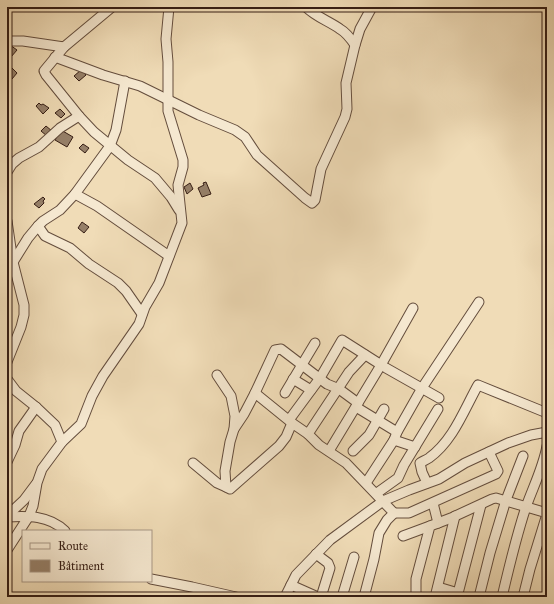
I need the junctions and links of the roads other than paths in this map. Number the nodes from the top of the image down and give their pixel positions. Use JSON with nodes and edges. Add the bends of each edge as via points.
{"nodes":[{"id":1,"x":112,"y":7,"type":"edge"},
{"id":2,"x":169,"y":7,"type":"edge"},
{"id":3,"x":306,"y":7,"type":"edge"},
{"id":4,"x":372,"y":7,"type":"edge"},
{"id":5,"x":7,"y":41,"type":"edge"},
{"id":6,"x":355,"y":45,"type":"junction"},
{"id":7,"x":64,"y":47,"type":"junction"},
{"id":8,"x":55,"y":57,"type":"junction"},
{"id":9,"x":125,"y":81,"type":"junction"},
{"id":10,"x":168,"y":99,"type":"junction"},
{"id":11,"x":79,"y":116,"type":"junction"},
{"id":12,"x":110,"y":146,"type":"junction"},
{"id":13,"x":7,"y":172,"type":"edge"},
{"id":14,"x":75,"y":194,"type":"junction"},
{"id":15,"x":183,"y":217,"type":"junction"},
{"id":16,"x":7,"y":221,"type":"edge"},
{"id":17,"x":38,"y":226,"type":"junction"},
{"id":18,"x":169,"y":256,"type":"junction"},
{"id":19,"x":13,"y":262,"type":"junction"},
{"id":20,"x":479,"y":302,"type":"dead end"},
{"id":21,"x":413,"y":308,"type":"dead end"},
{"id":22,"x":142,"y":314,"type":"junction"},
{"id":23,"x":315,"y":343,"type":"dead end"},
{"id":24,"x":365,"y":355,"type":"junction"},
{"id":25,"x":7,"y":362,"type":"edge"},
{"id":26,"x":302,"y":363,"type":"junction"},
{"id":27,"x":381,"y":365,"type":"junction"},
{"id":28,"x":217,"y":375,"type":"dead end"},
{"id":29,"x":320,"y":378,"type":"junction"},
{"id":30,"x":7,"y":379,"type":"edge"},
{"id":31,"x":293,"y":379,"type":"junction"},
{"id":32,"x":422,"y":388,"type":"junction"},
{"id":33,"x":339,"y":389,"type":"junction"},
{"id":34,"x":311,"y":390,"type":"junction"},
{"id":35,"x":285,"y":392,"type":"dead end"},
{"id":36,"x":255,"y":393,"type":"junction"},
{"id":37,"x":439,"y":398,"type":"dead end"},
{"id":38,"x":357,"y":405,"type":"junction"},
{"id":39,"x":36,"y":407,"type":"junction"},
{"id":40,"x":384,"y":409,"type":"dead end"},
{"id":41,"x":438,"y":409,"type":"dead end"},
{"id":42,"x":547,"y":413,"type":"edge"},
{"id":43,"x":378,"y":420,"type":"junction"},
{"id":44,"x":291,"y":422,"type":"junction"},
{"id":45,"x":234,"y":429,"type":"junction"},
{"id":46,"x":547,"y":432,"type":"edge"},
{"id":47,"x":308,"y":434,"type":"junction"},
{"id":48,"x":395,"y":436,"type":"junction"},
{"id":49,"x":62,"y":442,"type":"junction"},
{"id":50,"x":547,"y":446,"type":"edge"},
{"id":51,"x":414,"y":447,"type":"junction"},
{"id":52,"x":329,"y":451,"type":"junction"},
{"id":53,"x":353,"y":451,"type":"dead end"},
{"id":54,"x":489,"y":452,"type":"junction"},
{"id":55,"x":523,"y":456,"type":"dead end"},
{"id":56,"x":7,"y":462,"type":"edge"},
{"id":57,"x":193,"y":463,"type":"dead end"},
{"id":58,"x":37,"y":483,"type":"junction"},
{"id":59,"x":366,"y":483,"type":"junction"},
{"id":60,"x":427,"y":483,"type":"junction"},
{"id":61,"x":226,"y":487,"type":"junction"},
{"id":62,"x":377,"y":493,"type":"junction"},
{"id":63,"x":506,"y":500,"type":"junction"},
{"id":64,"x":383,"y":501,"type":"junction"},
{"id":65,"x":433,"y":503,"type":"junction"},
{"id":66,"x":481,"y":505,"type":"junction"},
{"id":67,"x":526,"y":507,"type":"junction"},
{"id":68,"x":394,"y":513,"type":"junction"},
{"id":69,"x":547,"y":513,"type":"edge"},
{"id":70,"x":7,"y":516,"type":"edge"},
{"id":71,"x":29,"y":516,"type":"junction"},
{"id":72,"x":455,"y":516,"type":"junction"},
{"id":73,"x":434,"y":525,"type":"junction"},
{"id":74,"x":64,"y":530,"type":"edge"},
{"id":75,"x":403,"y":536,"type":"dead end"},
{"id":76,"x":7,"y":550,"type":"edge"},
{"id":77,"x":316,"y":554,"type":"junction"},
{"id":78,"x":354,"y":557,"type":"dead end"},
{"id":79,"x":152,"y":579,"type":"edge"},
{"id":80,"x":290,"y":586,"type":"junction"},
{"id":81,"x":438,"y":587,"type":"junction"},
{"id":82,"x":458,"y":595,"type":"edge"},
{"id":83,"x":236,"y":597,"type":"edge"},
{"id":84,"x":285,"y":597,"type":"edge"},
{"id":85,"x":318,"y":597,"type":"edge"},
{"id":86,"x":321,"y":597,"type":"edge"},
{"id":87,"x":342,"y":597,"type":"edge"},
{"id":88,"x":364,"y":597,"type":"edge"},
{"id":89,"x":416,"y":597,"type":"edge"},
{"id":90,"x":435,"y":597,"type":"edge"},
{"id":91,"x":480,"y":597,"type":"edge"},
{"id":92,"x":502,"y":597,"type":"edge"},
{"id":93,"x":524,"y":597,"type":"edge"}],
"edges":[{"from":1,"to":7,"type":"street"},
{"from":2,"to":10,"type":"street","via":[[166,39]]},
{"from":3,"to":6,"type":"street","via":[[319,18],[341,29]]},
{"from":4,"to":6,"type":"street"},
{"from":5,"to":7,"type":"street"},
{"from":6,"to":10,"type":"street","via":[[346,83],[345,117],[325,158],[315,200],[312,203],[257,155],[245,137],[236,130]]},
{"from":7,"to":8,"type":"street"},
{"from":8,"to":9,"type":"street"},
{"from":8,"to":11,"type":"street","via":[[46,67],[45,73]]},
{"from":9,"to":10,"type":"street"},
{"from":9,"to":12,"type":"street","via":[[116,130]]},
{"from":10,"to":15,"type":"street","via":[[168,111],[183,160],[178,185]]},
{"from":11,"to":12,"type":"street"},
{"from":11,"to":13,"type":"street","via":[[16,161]]},
{"from":12,"to":14,"type":"street"},
{"from":12,"to":15,"type":"street","via":[[155,178],[177,205]]},
{"from":14,"to":17,"type":"street","via":[[60,210]]},
{"from":14,"to":18,"type":"street","via":[[97,206]]},
{"from":15,"to":18,"type":"street"},
{"from":16,"to":19,"type":"street"},
{"from":17,"to":19,"type":"street"},
{"from":17,"to":22,"type":"street","via":[[46,236],[70,248],[122,286]]},
{"from":18,"to":22,"type":"street","via":[[159,283]]},
{"from":19,"to":25,"type":"street","via":[[24,305],[24,315]]},
{"from":20,"to":32,"type":"street"},
{"from":21,"to":27,"type":"street"},
{"from":22,"to":49,"type":"street","via":[[139,324],[103,376],[81,424]]},
{"from":23,"to":26,"type":"street"},
{"from":24,"to":27,"type":"street"},
{"from":24,"to":29,"type":"street","via":[[342,340]]},
{"from":24,"to":33,"type":"street","via":[[349,372]]},
{"from":26,"to":29,"type":"street"},
{"from":26,"to":31,"type":"street"},
{"from":26,"to":36,"type":"street","via":[[281,349],[276,350]]},
{"from":27,"to":32,"type":"street"},
{"from":27,"to":38,"type":"street"},
{"from":28,"to":45,"type":"street","via":[[233,401]]},
{"from":29,"to":33,"type":"street"},
{"from":29,"to":34,"type":"street"},
{"from":30,"to":39,"type":"street","via":[[16,391]]},
{"from":31,"to":34,"type":"street"},
{"from":31,"to":35,"type":"street"},
{"from":32,"to":37,"type":"street"},
{"from":32,"to":48,"type":"street"},
{"from":33,"to":38,"type":"street"},
{"from":33,"to":47,"type":"street"},
{"from":34,"to":44,"type":"street"},
{"from":36,"to":44,"type":"street"},
{"from":36,"to":45,"type":"street"},
{"from":38,"to":43,"type":"street"},
{"from":38,"to":52,"type":"street"},
{"from":39,"to":49,"type":"street","via":[[55,425]]},
{"from":39,"to":56,"type":"street","via":[[19,431],[16,445]]},
{"from":40,"to":43,"type":"street"},
{"from":41,"to":51,"type":"street"},
{"from":42,"to":60,"type":"street","via":[[478,385],[450,436],[428,459],[420,463]]},
{"from":43,"to":48,"type":"street"},
{"from":43,"to":53,"type":"street","via":[[369,436]]},
{"from":44,"to":47,"type":"street"},
{"from":44,"to":61,"type":"street","via":[[286,437],[279,446],[230,489]]},
{"from":45,"to":61,"type":"street","via":[[226,466]]},
{"from":46,"to":54,"type":"street","via":[[522,438]]},
{"from":47,"to":52,"type":"street"},
{"from":48,"to":51,"type":"street"},
{"from":48,"to":59,"type":"street"},
{"from":49,"to":58,"type":"street","via":[[42,469]]},
{"from":50,"to":67,"type":"street","via":[[542,468]]},
{"from":51,"to":62,"type":"street","via":[[398,478]]},
{"from":52,"to":59,"type":"street","via":[[346,463]]},
{"from":54,"to":60,"type":"street"},
{"from":54,"to":65,"type":"street","via":[[498,471],[496,474]]},
{"from":55,"to":63,"type":"street"},
{"from":57,"to":61,"type":"street","via":[[217,483]]},
{"from":58,"to":70,"type":"street"},
{"from":58,"to":71,"type":"street"},
{"from":59,"to":62,"type":"street"},
{"from":60,"to":64,"type":"street"},
{"from":62,"to":64,"type":"street"},
{"from":63,"to":66,"type":"street","via":[[492,499]]},
{"from":63,"to":67,"type":"street"},
{"from":63,"to":91,"type":"street"},
{"from":64,"to":68,"type":"street"},
{"from":64,"to":77,"type":"street","via":[[330,540]]},
{"from":65,"to":68,"type":"street","via":[[409,513]]},
{"from":65,"to":73,"type":"street"},
{"from":66,"to":72,"type":"street"},
{"from":66,"to":82,"type":"street"},
{"from":67,"to":69,"type":"street"},
{"from":67,"to":92,"type":"street"},
{"from":68,"to":88,"type":"street","via":[[379,533]]},
{"from":69,"to":93,"type":"street"},
{"from":70,"to":71,"type":"street"},
{"from":71,"to":74,"type":"street","via":[[52,521]]},
{"from":71,"to":76,"type":"street"},
{"from":72,"to":73,"type":"street"},
{"from":72,"to":81,"type":"street"},
{"from":73,"to":75,"type":"street"},
{"from":73,"to":89,"type":"street","via":[[416,579]]},
{"from":77,"to":80,"type":"street","via":[[296,575]]},
{"from":77,"to":86,"type":"street","via":[[328,563],[330,568]]},
{"from":78,"to":87,"type":"street"},
{"from":79,"to":83,"type":"street"},
{"from":80,"to":84,"type":"street"},
{"from":80,"to":85,"type":"street"},
{"from":81,"to":82,"type":"street"},
{"from":81,"to":90,"type":"street"}]}
